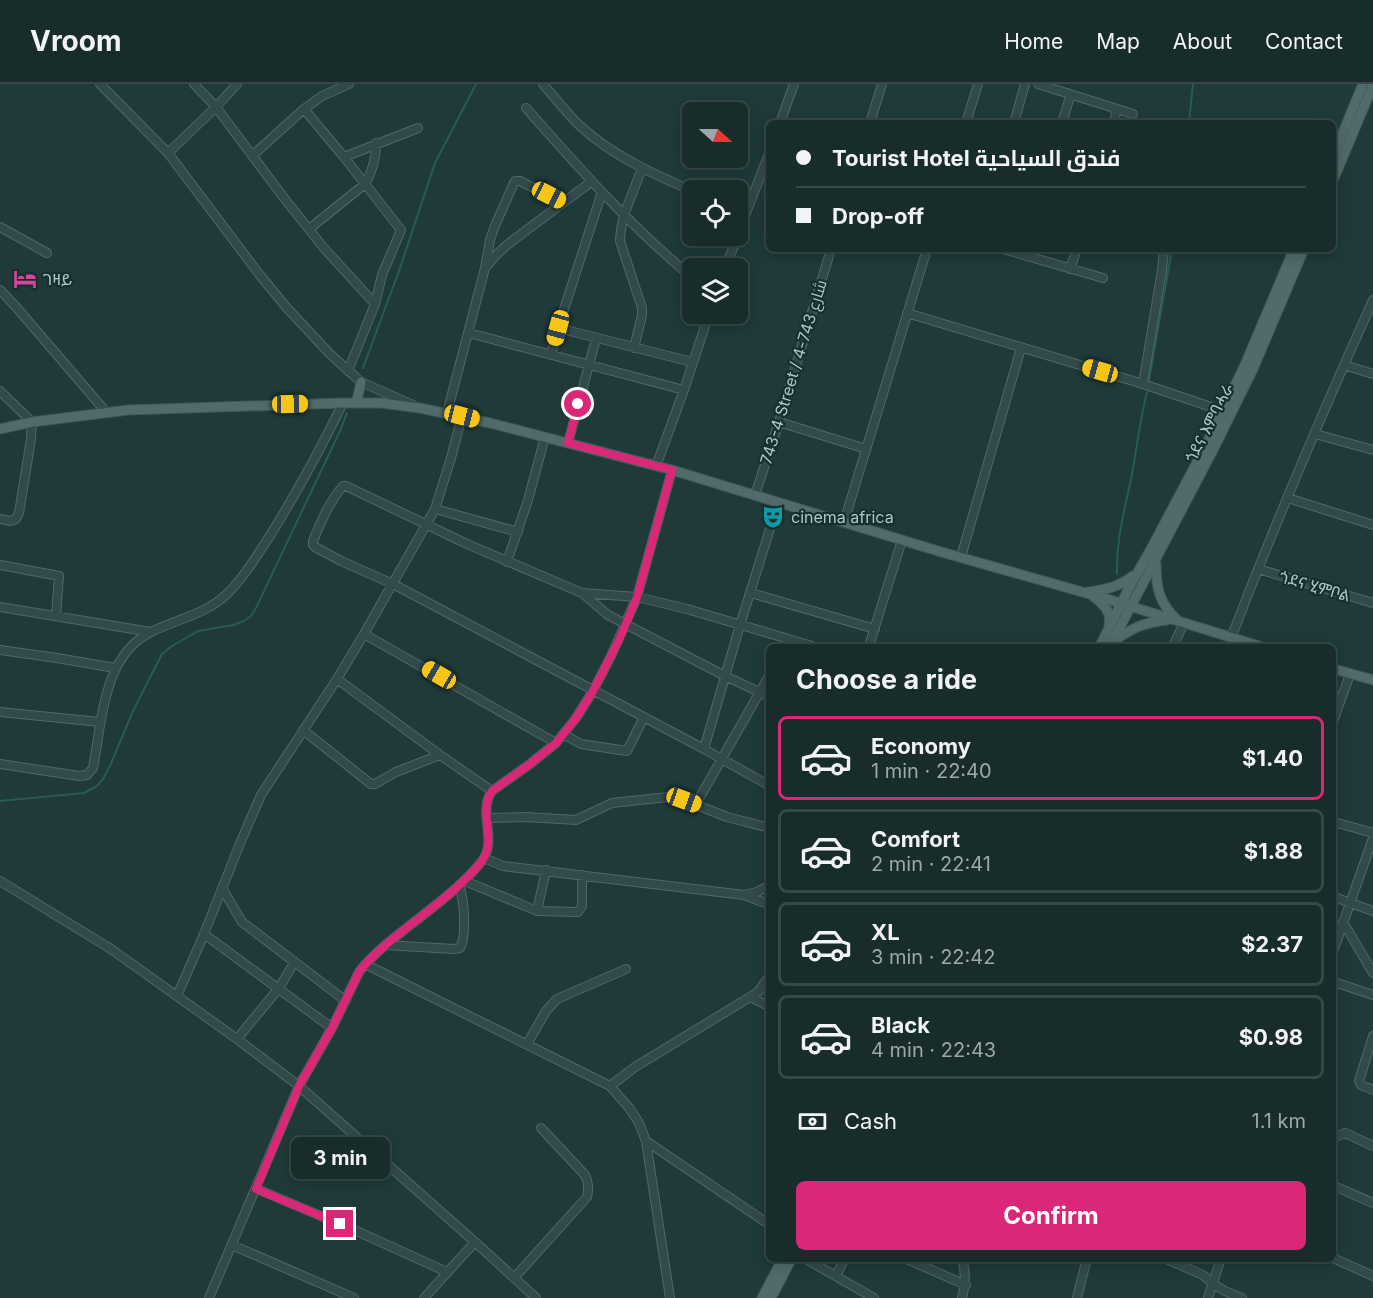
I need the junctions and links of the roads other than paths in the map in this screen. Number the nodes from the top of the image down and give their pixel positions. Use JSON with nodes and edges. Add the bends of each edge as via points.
{"nodes":[{"id":1,"x":100,"y":84,"type":"edge"},
{"id":2,"x":194,"y":84,"type":"edge"},
{"id":3,"x":237,"y":84,"type":"edge"},
{"id":4,"x":349,"y":84,"type":"edge"},
{"id":5,"x":543,"y":84,"type":"edge"},
{"id":6,"x":794,"y":84,"type":"edge"},
{"id":7,"x":882,"y":84,"type":"edge"},
{"id":8,"x":978,"y":84,"type":"edge"},
{"id":9,"x":1025,"y":84,"type":"edge"},
{"id":10,"x":1038,"y":84,"type":"edge"},
{"id":11,"x":1363,"y":84,"type":"edge"},
{"id":12,"x":1373,"y":85,"type":"edge"},
{"id":13,"x":1069,"y":100,"type":"dead end"},
{"id":14,"x":216,"y":107,"type":"junction"},
{"id":15,"x":526,"y":108,"type":"dead end"},
{"id":16,"x":1114,"y":108,"type":"junction"},
{"id":17,"x":304,"y":109,"type":"junction"},
{"id":18,"x":1133,"y":114,"type":"dead end"},
{"id":19,"x":781,"y":120,"type":"edge"},
{"id":20,"x":871,"y":120,"type":"edge"},
{"id":21,"x":967,"y":120,"type":"edge"},
{"id":22,"x":1015,"y":120,"type":"edge"},
{"id":23,"x":1063,"y":120,"type":"edge"},
{"id":24,"x":1115,"y":120,"type":"edge"},
{"id":25,"x":418,"y":128,"type":"dead end"},
{"id":26,"x":376,"y":143,"type":"junction"},
{"id":27,"x":1336,"y":149,"type":"edge"},
{"id":28,"x":168,"y":153,"type":"junction"},
{"id":29,"x":254,"y":155,"type":"junction"},
{"id":30,"x":344,"y":157,"type":"junction"},
{"id":31,"x":766,"y":160,"type":"edge"},
{"id":32,"x":642,"y":168,"type":"junction"},
{"id":33,"x":1336,"y":173,"type":"edge"},
{"id":34,"x":591,"y":182,"type":"junction"},
{"id":35,"x":365,"y":184,"type":"junction"},
{"id":36,"x":682,"y":186,"type":"edge"},
{"id":37,"x":602,"y":192,"type":"junction"},
{"id":38,"x":748,"y":200,"type":"edge"},
{"id":39,"x":563,"y":203,"type":"junction"},
{"id":40,"x":624,"y":215,"type":"junction"},
{"id":41,"x":0,"y":227,"type":"edge"},
{"id":42,"x":309,"y":229,"type":"junction"},
{"id":43,"x":830,"y":252,"type":"edge"},
{"id":44,"x":926,"y":252,"type":"edge"},
{"id":45,"x":1023,"y":252,"type":"edge"},
{"id":46,"x":1076,"y":252,"type":"edge"},
{"id":47,"x":1164,"y":252,"type":"edge"},
{"id":48,"x":1293,"y":252,"type":"edge"},
{"id":49,"x":1303,"y":252,"type":"edge"},
{"id":50,"x":48,"y":253,"type":"dead end"},
{"id":51,"x":485,"y":268,"type":"junction"},
{"id":52,"x":682,"y":269,"type":"edge"},
{"id":53,"x":1070,"y":269,"type":"junction"},
{"id":54,"x":1102,"y":278,"type":"dead end"},
{"id":55,"x":0,"y":290,"type":"edge"},
{"id":56,"x":1373,"y":300,"type":"edge"},
{"id":57,"x":375,"y":304,"type":"junction"},
{"id":58,"x":907,"y":313,"type":"junction"},
{"id":59,"x":705,"y":324,"type":"edge"},
{"id":60,"x":558,"y":328,"type":"junction"},
{"id":61,"x":469,"y":333,"type":"junction"},
{"id":62,"x":596,"y":339,"type":"junction"},
{"id":63,"x":634,"y":348,"type":"junction"},
{"id":64,"x":1022,"y":348,"type":"junction"},
{"id":65,"x":551,"y":355,"type":"junction"},
{"id":66,"x":692,"y":362,"type":"junction"},
{"id":67,"x":589,"y":365,"type":"junction"},
{"id":68,"x":1344,"y":365,"type":"junction"},
{"id":69,"x":348,"y":371,"type":"junction"},
{"id":70,"x":1373,"y":374,"type":"edge"},
{"id":71,"x":361,"y":382,"type":"junction"},
{"id":72,"x":1143,"y":384,"type":"junction"},
{"id":73,"x":684,"y":390,"type":"junction"},
{"id":74,"x":0,"y":391,"type":"edge"},
{"id":75,"x":343,"y":403,"type":"junction"},
{"id":76,"x":356,"y":403,"type":"junction"},
{"id":77,"x":420,"y":408,"type":"junction"},
{"id":78,"x":106,"y":412,"type":"junction"},
{"id":79,"x":1227,"y":412,"type":"junction"},
{"id":80,"x":447,"y":413,"type":"junction"},
{"id":81,"x":462,"y":416,"type":"junction"},
{"id":82,"x":32,"y":422,"type":"junction"},
{"id":83,"x":779,"y":422,"type":"junction"},
{"id":84,"x":0,"y":429,"type":"edge"},
{"id":85,"x":1315,"y":434,"type":"junction"},
{"id":86,"x":545,"y":437,"type":"junction"},
{"id":87,"x":568,"y":443,"type":"junction"},
{"id":88,"x":866,"y":449,"type":"junction"},
{"id":89,"x":1373,"y":450,"type":"edge"},
{"id":90,"x":656,"y":466,"type":"junction"},
{"id":91,"x":672,"y":470,"type":"junction"},
{"id":92,"x":755,"y":495,"type":"junction"},
{"id":93,"x":1288,"y":498,"type":"junction"},
{"id":94,"x":778,"y":503,"type":"junction"},
{"id":95,"x":435,"y":509,"type":"junction"},
{"id":96,"x":0,"y":519,"type":"edge"},
{"id":97,"x":844,"y":522,"type":"junction"},
{"id":98,"x":427,"y":524,"type":"junction"},
{"id":99,"x":1373,"y":525,"type":"edge"},
{"id":100,"x":518,"y":531,"type":"junction"},
{"id":101,"x":902,"y":540,"type":"junction"},
{"id":102,"x":961,"y":557,"type":"junction"},
{"id":103,"x":1155,"y":559,"type":"junction"},
{"id":104,"x":507,"y":562,"type":"junction"},
{"id":105,"x":0,"y":565,"type":"edge"},
{"id":106,"x":1258,"y":569,"type":"junction"},
{"id":107,"x":1137,"y":573,"type":"junction"},
{"id":108,"x":393,"y":584,"type":"junction"},
{"id":109,"x":582,"y":593,"type":"junction"},
{"id":110,"x":751,"y":593,"type":"junction"},
{"id":111,"x":1088,"y":594,"type":"junction"},
{"id":112,"x":637,"y":597,"type":"junction"},
{"id":113,"x":1121,"y":603,"type":"junction"},
{"id":114,"x":1373,"y":603,"type":"edge"},
{"id":115,"x":0,"y":607,"type":"edge"},
{"id":116,"x":1131,"y":607,"type":"junction"},
{"id":117,"x":56,"y":616,"type":"junction"},
{"id":118,"x":1178,"y":621,"type":"junction"},
{"id":119,"x":626,"y":624,"type":"junction"},
{"id":120,"x":740,"y":625,"type":"junction"},
{"id":121,"x":875,"y":629,"type":"junction"},
{"id":122,"x":152,"y":632,"type":"junction"},
{"id":123,"x":1107,"y":633,"type":"junction"},
{"id":124,"x":364,"y":634,"type":"junction"},
{"id":125,"x":1231,"y":638,"type":"junction"},
{"id":126,"x":788,"y":643,"type":"edge"},
{"id":127,"x":870,"y":644,"type":"edge"},
{"id":128,"x":1101,"y":644,"type":"edge"},
{"id":129,"x":1112,"y":644,"type":"edge"},
{"id":130,"x":1112,"y":644,"type":"edge"},
{"id":131,"x":1173,"y":644,"type":"edge"},
{"id":132,"x":1252,"y":644,"type":"edge"},
{"id":133,"x":0,"y":651,"type":"edge"},
{"id":134,"x":115,"y":668,"type":"junction"},
{"id":135,"x":1336,"y":670,"type":"edge"},
{"id":136,"x":1350,"y":674,"type":"junction"},
{"id":137,"x":725,"y":676,"type":"junction"},
{"id":138,"x":337,"y":679,"type":"junction"},
{"id":139,"x":1373,"y":680,"type":"edge"},
{"id":140,"x":766,"y":681,"type":"edge"},
{"id":141,"x":593,"y":691,"type":"junction"},
{"id":142,"x":759,"y":692,"type":"junction"},
{"id":143,"x":766,"y":695,"type":"edge"},
{"id":144,"x":0,"y":712,"type":"edge"},
{"id":145,"x":1336,"y":713,"type":"edge"},
{"id":146,"x":644,"y":717,"type":"junction"},
{"id":147,"x":100,"y":722,"type":"junction"},
{"id":148,"x":303,"y":730,"type":"junction"},
{"id":149,"x":563,"y":734,"type":"junction"},
{"id":150,"x":556,"y":743,"type":"junction"},
{"id":151,"x":704,"y":749,"type":"junction"},
{"id":152,"x":440,"y":755,"type":"junction"},
{"id":153,"x":721,"y":759,"type":"junction"},
{"id":154,"x":0,"y":764,"type":"edge"},
{"id":155,"x":766,"y":784,"type":"edge"},
{"id":156,"x":492,"y":791,"type":"junction"},
{"id":157,"x":696,"y":804,"type":"junction"},
{"id":158,"x":487,"y":818,"type":"junction"},
{"id":159,"x":1336,"y":823,"type":"edge"},
{"id":160,"x":766,"y":827,"type":"edge"},
{"id":161,"x":1373,"y":833,"type":"edge"},
{"id":162,"x":1373,"y":838,"type":"edge"},
{"id":163,"x":484,"y":858,"type":"junction"},
{"id":164,"x":546,"y":870,"type":"junction"},
{"id":165,"x":582,"y":876,"type":"junction"},
{"id":166,"x":0,"y":881,"type":"edge"},
{"id":167,"x":462,"y":883,"type":"junction"},
{"id":168,"x":766,"y":887,"type":"edge"},
{"id":169,"x":222,"y":888,"type":"junction"},
{"id":170,"x":744,"y":895,"type":"junction"},
{"id":171,"x":1336,"y":898,"type":"edge"},
{"id":172,"x":766,"y":903,"type":"edge"},
{"id":173,"x":1350,"y":903,"type":"junction"},
{"id":174,"x":537,"y":911,"type":"junction"},
{"id":175,"x":1373,"y":911,"type":"edge"},
{"id":176,"x":1343,"y":922,"type":"junction"},
{"id":177,"x":204,"y":934,"type":"junction"},
{"id":178,"x":1336,"y":943,"type":"edge"},
{"id":179,"x":385,"y":945,"type":"junction"},
{"id":180,"x":294,"y":963,"type":"junction"},
{"id":181,"x":365,"y":964,"type":"junction"},
{"id":182,"x":626,"y":969,"type":"dead end"},
{"id":183,"x":1373,"y":973,"type":"edge"},
{"id":184,"x":766,"y":981,"type":"edge"},
{"id":185,"x":1336,"y":983,"type":"edge"},
{"id":186,"x":279,"y":988,"type":"junction"},
{"id":187,"x":1373,"y":995,"type":"edge"},
{"id":188,"x":177,"y":996,"type":"junction"},
{"id":189,"x":750,"y":997,"type":"junction"},
{"id":190,"x":346,"y":1001,"type":"junction"},
{"id":191,"x":766,"y":1006,"type":"edge"},
{"id":192,"x":332,"y":1028,"type":"junction"},
{"id":193,"x":1373,"y":1036,"type":"edge"},
{"id":194,"x":237,"y":1039,"type":"junction"},
{"id":195,"x":527,"y":1044,"type":"junction"},
{"id":196,"x":299,"y":1086,"type":"junction"},
{"id":197,"x":610,"y":1086,"type":"junction"},
{"id":198,"x":1373,"y":1090,"type":"edge"},
{"id":199,"x":541,"y":1128,"type":"dead end"},
{"id":200,"x":1336,"y":1136,"type":"edge"},
{"id":201,"x":646,"y":1141,"type":"junction"},
{"id":202,"x":1373,"y":1146,"type":"edge"},
{"id":203,"x":1336,"y":1187,"type":"edge"},
{"id":204,"x":256,"y":1189,"type":"junction"},
{"id":205,"x":1373,"y":1203,"type":"edge"},
{"id":206,"x":766,"y":1222,"type":"edge"},
{"id":207,"x":475,"y":1242,"type":"junction"},
{"id":208,"x":232,"y":1245,"type":"junction"},
{"id":209,"x":1336,"y":1259,"type":"edge"},
{"id":210,"x":781,"y":1262,"type":"edge"},
{"id":211,"x":790,"y":1262,"type":"edge"},
{"id":212,"x":811,"y":1262,"type":"edge"},
{"id":213,"x":843,"y":1262,"type":"edge"},
{"id":214,"x":913,"y":1262,"type":"edge"},
{"id":215,"x":963,"y":1262,"type":"edge"},
{"id":216,"x":1086,"y":1262,"type":"edge"},
{"id":217,"x":1173,"y":1262,"type":"edge"},
{"id":218,"x":1220,"y":1262,"type":"edge"},
{"id":219,"x":447,"y":1272,"type":"junction"},
{"id":220,"x":836,"y":1276,"type":"junction"},
{"id":221,"x":1373,"y":1276,"type":"edge"},
{"id":222,"x":514,"y":1278,"type":"junction"},
{"id":223,"x":1213,"y":1284,"type":"junction"},
{"id":224,"x":966,"y":1285,"type":"junction"},
{"id":225,"x":209,"y":1298,"type":"edge"},
{"id":226,"x":354,"y":1298,"type":"edge"},
{"id":227,"x":424,"y":1298,"type":"edge"},
{"id":228,"x":536,"y":1298,"type":"edge"},
{"id":229,"x":670,"y":1298,"type":"edge"},
{"id":230,"x":762,"y":1298,"type":"edge"},
{"id":231,"x":771,"y":1298,"type":"edge"},
{"id":232,"x":872,"y":1298,"type":"edge"},
{"id":233,"x":962,"y":1298,"type":"edge"},
{"id":234,"x":1077,"y":1298,"type":"edge"},
{"id":235,"x":1208,"y":1298,"type":"edge"},
{"id":236,"x":1242,"y":1298,"type":"edge"}],
"edges":[{"from":1,"to":28,"type":"street"},
{"from":2,"to":14,"type":"street"},
{"from":3,"to":14,"type":"street"},
{"from":4,"to":17,"type":"street"},
{"from":5,"to":32,"type":"street","via":[[594,138]]},
{"from":6,"to":19,"type":"street"},
{"from":7,"to":20,"type":"street"},
{"from":8,"to":21,"type":"street"},
{"from":9,"to":22,"type":"street"},
{"from":10,"to":16,"type":"street"},
{"from":11,"to":27,"type":"main road"},
{"from":12,"to":33,"type":"main road"},
{"from":13,"to":23,"type":"street"},
{"from":14,"to":28,"type":"street"},
{"from":14,"to":29,"type":"street"},
{"from":15,"to":34,"type":"street"},
{"from":16,"to":18,"type":"street"},
{"from":16,"to":24,"type":"street"},
{"from":17,"to":29,"type":"street"},
{"from":17,"to":30,"type":"street"},
{"from":25,"to":26,"type":"street"},
{"from":26,"to":30,"type":"street"},
{"from":26,"to":35,"type":"street","via":[[376,157]]},
{"from":28,"to":69,"type":"street","via":[[287,308]]},
{"from":29,"to":42,"type":"street"},
{"from":30,"to":35,"type":"street"},
{"from":31,"to":38,"type":"street"},
{"from":32,"to":36,"type":"street"},
{"from":32,"to":40,"type":"street"},
{"from":34,"to":37,"type":"street"},
{"from":34,"to":39,"type":"street"},
{"from":35,"to":42,"type":"street"},
{"from":35,"to":57,"type":"street","via":[[401,230]]},
{"from":37,"to":40,"type":"street"},
{"from":37,"to":60,"type":"street"},
{"from":39,"to":51,"type":"street","via":[[508,244]]},
{"from":39,"to":51,"type":"street","via":[[515,181],[494,228]]},
{"from":40,"to":52,"type":"street"},
{"from":40,"to":63,"type":"street","via":[[620,241],[642,308]]},
{"from":41,"to":50,"type":"street"},
{"from":42,"to":57,"type":"street"},
{"from":43,"to":83,"type":"street","name":"743-4 Street / شارع 743-4"},
{"from":44,"to":58,"type":"street"},
{"from":45,"to":53,"type":"street"},
{"from":46,"to":53,"type":"street"},
{"from":47,"to":72,"type":"street"},
{"from":48,"to":79,"type":"main road","name":"ጎደና እምባሓራ"},
{"from":49,"to":79,"type":"main road","name":"ጎደና እምባሓራ","via":[[1253,369]]},
{"from":51,"to":61,"type":"street"},
{"from":53,"to":54,"type":"street"},
{"from":55,"to":78,"type":"street"},
{"from":56,"to":68,"type":"street"},
{"from":57,"to":69,"type":"street"},
{"from":58,"to":64,"type":"street"},
{"from":58,"to":88,"type":"street"},
{"from":59,"to":66,"type":"street"},
{"from":60,"to":62,"type":"street"},
{"from":60,"to":65,"type":"street"},
{"from":61,"to":65,"type":"street"},
{"from":61,"to":80,"type":"street"},
{"from":62,"to":63,"type":"street"},
{"from":62,"to":67,"type":"street"},
{"from":63,"to":66,"type":"street"},
{"from":64,"to":72,"type":"street"},
{"from":64,"to":102,"type":"street"},
{"from":65,"to":67,"type":"street"},
{"from":66,"to":73,"type":"street"},
{"from":67,"to":73,"type":"street"},
{"from":67,"to":87,"type":"street"},
{"from":68,"to":70,"type":"street"},
{"from":68,"to":85,"type":"street"},
{"from":69,"to":71,"type":"street"},
{"from":71,"to":76,"type":"main road"},
{"from":71,"to":77,"type":"street"},
{"from":72,"to":79,"type":"street"},
{"from":73,"to":90,"type":"street"},
{"from":74,"to":82,"type":"street"},
{"from":75,"to":76,"type":"main road"},
{"from":75,"to":78,"type":"main road"},
{"from":75,"to":122,"type":"street","via":[[282,517],[229,592],[203,611]]},
{"from":76,"to":77,"type":"main road"},
{"from":77,"to":80,"type":"main road"},
{"from":78,"to":82,"type":"main road"},
{"from":79,"to":103,"type":"main road","name":"ጎደና እምባሓራ"},
{"from":79,"to":107,"type":"main road","name":"ጎደና እምባሓራ"},
{"from":80,"to":81,"type":"main road"},
{"from":81,"to":86,"type":"main road"},
{"from":81,"to":95,"type":"street"},
{"from":82,"to":84,"type":"main road"},
{"from":82,"to":96,"type":"street","via":[[19,513],[16,519]]},
{"from":83,"to":88,"type":"street"},
{"from":83,"to":92,"type":"street","name":"743-4 Street / شارع 743-4"},
{"from":85,"to":89,"type":"street"},
{"from":85,"to":93,"type":"street"},
{"from":86,"to":87,"type":"main road"},
{"from":86,"to":100,"type":"street"},
{"from":87,"to":90,"type":"main road"},
{"from":88,"to":97,"type":"street"},
{"from":90,"to":91,"type":"main road"},
{"from":91,"to":92,"type":"main road"},
{"from":91,"to":112,"type":"street"},
{"from":92,"to":94,"type":"main road"},
{"from":93,"to":99,"type":"street"},
{"from":93,"to":106,"type":"street"},
{"from":94,"to":97,"type":"main road"},
{"from":94,"to":110,"type":"street"},
{"from":95,"to":98,"type":"street"},
{"from":95,"to":100,"type":"street"},
{"from":97,"to":101,"type":"main road"},
{"from":98,"to":104,"type":"street"},
{"from":98,"to":108,"type":"street"},
{"from":98,"to":108,"type":"street","via":[[346,486],[331,502],[313,541],[315,547]]},
{"from":100,"to":104,"type":"street"},
{"from":101,"to":102,"type":"main road"},
{"from":101,"to":121,"type":"street"},
{"from":102,"to":111,"type":"main road"},
{"from":103,"to":116,"type":"main road","name":"ጎደና እምባሓራ"},
{"from":103,"to":118,"type":"main road","via":[[1160,596]]},
{"from":104,"to":109,"type":"street"},
{"from":105,"to":117,"type":"street","via":[[58,576]]},
{"from":106,"to":114,"type":"street","name":"ጎደና ሂምቦል"},
{"from":106,"to":125,"type":"street"},
{"from":107,"to":111,"type":"main road","via":[[1118,586]]},
{"from":107,"to":113,"type":"main road","name":"ጎደና እምባሓራ"},
{"from":108,"to":124,"type":"street"},
{"from":108,"to":141,"type":"street"},
{"from":109,"to":112,"type":"street"},
{"from":109,"to":119,"type":"street","via":[[608,615]]},
{"from":110,"to":120,"type":"street"},
{"from":110,"to":121,"type":"street"},
{"from":111,"to":113,"type":"main road"},
{"from":111,"to":123,"type":"main road","via":[[1106,608],[1110,620]]},
{"from":112,"to":119,"type":"street"},
{"from":112,"to":120,"type":"street"},
{"from":113,"to":116,"type":"main road"},
{"from":113,"to":123,"type":"main road","name":"ጎደና እምባሓራ"},
{"from":115,"to":117,"type":"street"},
{"from":116,"to":118,"type":"main road"},
{"from":116,"to":129,"type":"main road","name":"ጎደና እምባሓራ"},
{"from":117,"to":122,"type":"street"},
{"from":118,"to":125,"type":"main road"},
{"from":118,"to":130,"type":"main road","via":[[1145,623]]},
{"from":118,"to":131,"type":"street"},
{"from":119,"to":137,"type":"street"},
{"from":119,"to":141,"type":"street"},
{"from":120,"to":126,"type":"street"},
{"from":120,"to":137,"type":"street"},
{"from":121,"to":127,"type":"street"},
{"from":122,"to":134,"type":"street","via":[[126,651]]},
{"from":123,"to":128,"type":"main road","name":"ጎደና እምባሓራ"},
{"from":124,"to":138,"type":"street"},
{"from":124,"to":150,"type":"street"},
{"from":125,"to":132,"type":"main road"},
{"from":133,"to":134,"type":"street"},
{"from":134,"to":147,"type":"street"},
{"from":135,"to":136,"type":"main road"},
{"from":136,"to":139,"type":"main road"},
{"from":136,"to":145,"type":"street"},
{"from":137,"to":142,"type":"street"},
{"from":137,"to":151,"type":"street"},
{"from":138,"to":148,"type":"street"},
{"from":138,"to":152,"type":"street"},
{"from":140,"to":142,"type":"street"},
{"from":141,"to":146,"type":"street"},
{"from":141,"to":149,"type":"street"},
{"from":142,"to":143,"type":"street"},
{"from":142,"to":153,"type":"street"},
{"from":144,"to":147,"type":"street"},
{"from":146,"to":149,"type":"street","via":[[627,751],[581,744]]},
{"from":146,"to":151,"type":"street"},
{"from":147,"to":154,"type":"street","via":[[93,768],[87,775]]},
{"from":148,"to":152,"type":"street","via":[[375,784]]},
{"from":148,"to":169,"type":"street","via":[[261,795]]},
{"from":149,"to":150,"type":"street"},
{"from":150,"to":156,"type":"street"},
{"from":151,"to":153,"type":"street"},
{"from":152,"to":156,"type":"street"},
{"from":153,"to":155,"type":"street"},
{"from":153,"to":157,"type":"street"},
{"from":156,"to":158,"type":"street"},
{"from":157,"to":158,"type":"street","via":[[668,797],[612,803],[576,820]]},
{"from":157,"to":160,"type":"street"},
{"from":158,"to":163,"type":"street","via":[[490,837]]},
{"from":159,"to":161,"type":"street"},
{"from":162,"to":173,"type":"street"},
{"from":163,"to":164,"type":"street","via":[[503,866]]},
{"from":163,"to":167,"type":"street"},
{"from":164,"to":165,"type":"street"},
{"from":164,"to":174,"type":"street"},
{"from":165,"to":170,"type":"street"},
{"from":165,"to":174,"type":"street","via":[[582,906],[578,912]]},
{"from":166,"to":188,"type":"street"},
{"from":167,"to":174,"type":"street"},
{"from":167,"to":179,"type":"street"},
{"from":167,"to":179,"type":"street","via":[[460,948]]},
{"from":168,"to":170,"type":"street"},
{"from":169,"to":177,"type":"street"},
{"from":169,"to":180,"type":"street","via":[[242,922]]},
{"from":170,"to":172,"type":"street"},
{"from":171,"to":173,"type":"street"},
{"from":173,"to":175,"type":"street"},
{"from":173,"to":176,"type":"street"},
{"from":176,"to":178,"type":"street"},
{"from":176,"to":183,"type":"street"},
{"from":177,"to":186,"type":"street"},
{"from":177,"to":188,"type":"street"},
{"from":179,"to":181,"type":"street"},
{"from":180,"to":186,"type":"street"},
{"from":180,"to":190,"type":"street"},
{"from":181,"to":190,"type":"street"},
{"from":181,"to":195,"type":"street"},
{"from":182,"to":195,"type":"street","via":[[557,999]]},
{"from":184,"to":189,"type":"street"},
{"from":185,"to":187,"type":"street"},
{"from":186,"to":192,"type":"street"},
{"from":186,"to":194,"type":"street"},
{"from":188,"to":194,"type":"street"},
{"from":189,"to":191,"type":"street"},
{"from":189,"to":197,"type":"street"},
{"from":190,"to":192,"type":"street"},
{"from":192,"to":196,"type":"street"},
{"from":193,"to":198,"type":"street","via":[[1359,1081]]},
{"from":194,"to":196,"type":"street"},
{"from":195,"to":197,"type":"street"},
{"from":196,"to":204,"type":"street"},
{"from":196,"to":207,"type":"street"},
{"from":197,"to":201,"type":"street","via":[[630,1109]]},
{"from":199,"to":222,"type":"street","via":[[585,1176],[589,1190],[587,1197]]},
{"from":200,"to":202,"type":"street","via":[[1345,1133]]},
{"from":201,"to":206,"type":"street"},
{"from":201,"to":229,"type":"street"},
{"from":203,"to":205,"type":"street"},
{"from":204,"to":208,"type":"street"},
{"from":204,"to":219,"type":"street"},
{"from":207,"to":219,"type":"street"},
{"from":207,"to":222,"type":"street"},
{"from":208,"to":225,"type":"street"},
{"from":208,"to":226,"type":"street"},
{"from":209,"to":221,"type":"street"},
{"from":210,"to":230,"type":"main road"},
{"from":211,"to":231,"type":"main road"},
{"from":212,"to":220,"type":"street"},
{"from":213,"to":220,"type":"street"},
{"from":214,"to":224,"type":"street"},
{"from":215,"to":224,"type":"street"},
{"from":216,"to":234,"type":"street"},
{"from":217,"to":223,"type":"street","via":[[1203,1275]]},
{"from":218,"to":223,"type":"street"},
{"from":219,"to":227,"type":"street"},
{"from":220,"to":232,"type":"street"},
{"from":222,"to":228,"type":"street"},
{"from":223,"to":235,"type":"street"},
{"from":223,"to":236,"type":"street"},
{"from":224,"to":233,"type":"street"}]}
